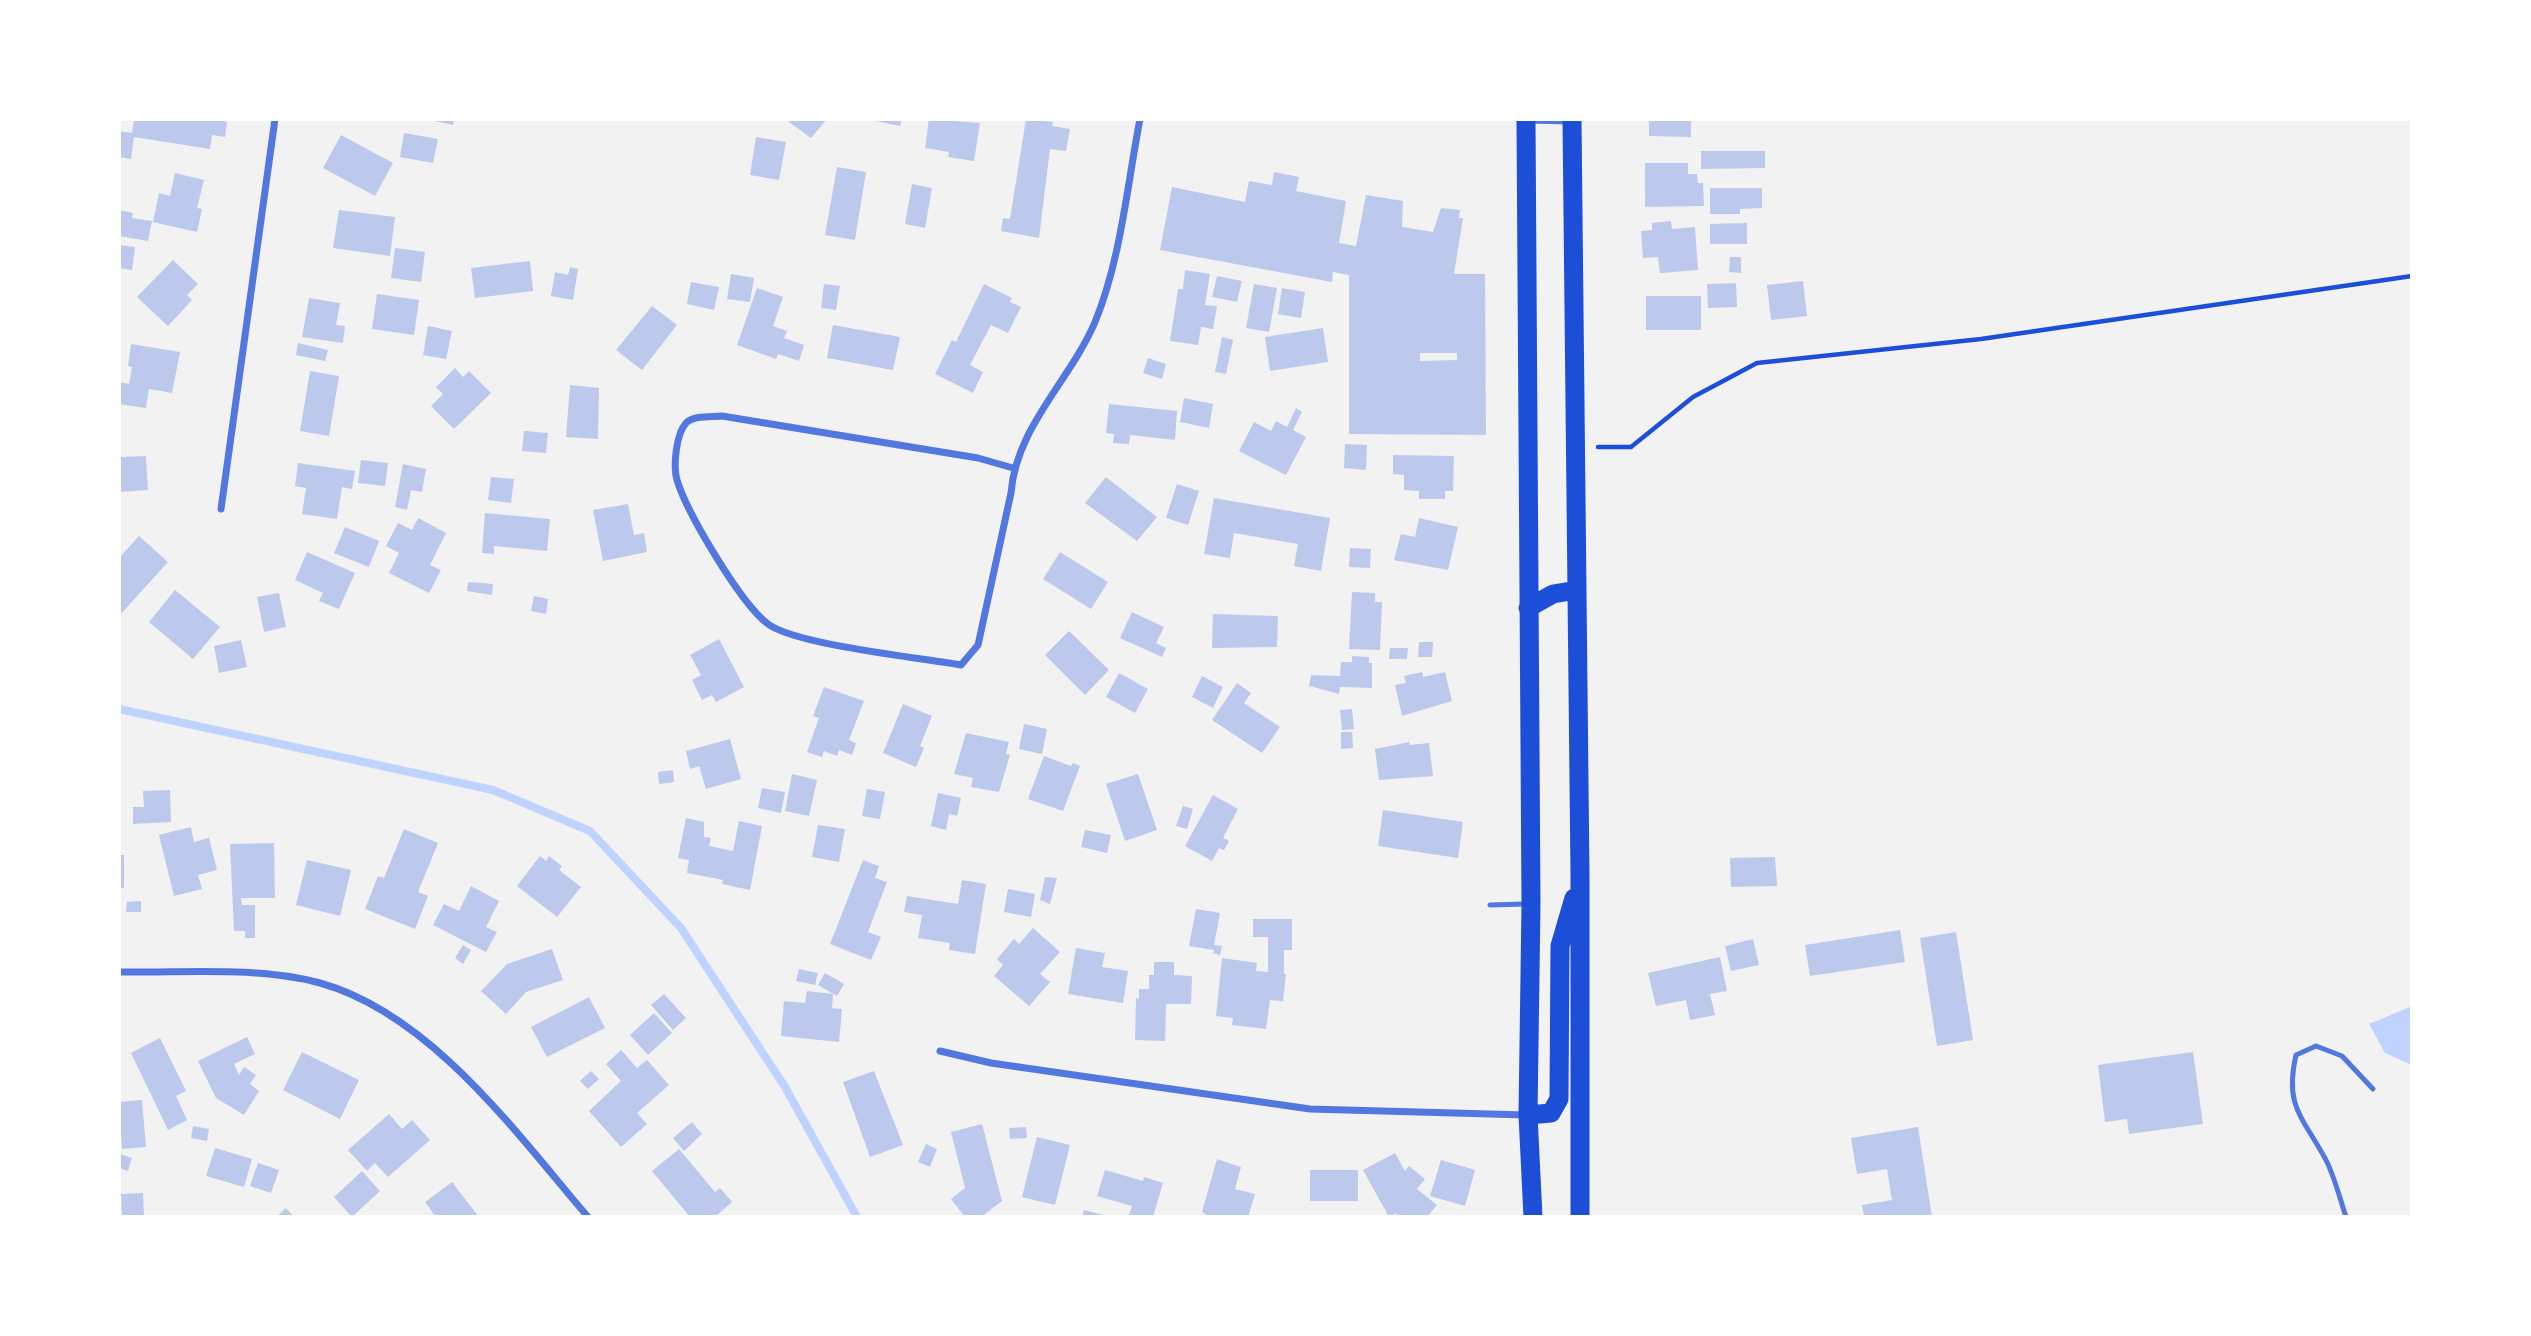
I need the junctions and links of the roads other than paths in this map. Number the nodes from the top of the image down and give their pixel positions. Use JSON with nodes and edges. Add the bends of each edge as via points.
{"nodes":[{"id":1,"x":275,"y":119,"type":"edge"},
{"id":2,"x":1140,"y":119,"type":"edge"},
{"id":3,"x":1520,"y":119,"type":"edge"},
{"id":4,"x":1526,"y":119,"type":"edge"},
{"id":5,"x":1572,"y":120,"type":"edge"},
{"id":6,"x":1013,"y":468,"type":"junction"},
{"id":7,"x":221,"y":509,"type":"dead end"},
{"id":8,"x":1577,"y":590,"type":"junction"},
{"id":9,"x":1528,"y":608,"type":"junction"},
{"id":10,"x":1580,"y":876,"type":"junction"},
{"id":11,"x":1531,"y":904,"type":"junction"},
{"id":12,"x":1490,"y":905,"type":"dead end"},
{"id":13,"x":119,"y":972,"type":"edge"},
{"id":14,"x":940,"y":1051,"type":"dead end"},
{"id":15,"x":2373,"y":1089,"type":"dead end"},
{"id":16,"x":1528,"y":1115,"type":"junction"},
{"id":17,"x":588,"y":1217,"type":"edge"},
{"id":18,"x":1533,"y":1217,"type":"edge"},
{"id":19,"x":1580,"y":1217,"type":"edge"},
{"id":20,"x":2346,"y":1217,"type":"edge"}],
"edges":[{"from":1,"to":7,"type":"street"},
{"from":2,"to":6,"type":"street","via":[[1110,282],[1093,325],[1038,415]]},
{"from":3,"to":4,"type":"street"},
{"from":4,"to":5,"type":"street"},
{"from":4,"to":9,"type":"highway"},
{"from":5,"to":8,"type":"highway"},
{"from":6,"to":6,"type":"street","via":[[978,645],[961,665],[806,639],[769,625],[743,597],[676,477],[678,439],[686,423],[722,416],[978,458]]},
{"from":8,"to":9,"type":"highway","via":[[1553,594]]},
{"from":8,"to":10,"type":"highway"},
{"from":9,"to":11,"type":"highway"},
{"from":10,"to":16,"type":"highway","via":[[1560,946],[1559,1099],[1551,1113]]},
{"from":10,"to":19,"type":"highway"},
{"from":11,"to":12,"type":"lane"},
{"from":11,"to":16,"type":"highway"},
{"from":13,"to":17,"type":"street","via":[[258,974],[320,983],[367,1002],[457,1068]]},
{"from":14,"to":16,"type":"street","via":[[991,1063],[1310,1110]]},
{"from":15,"to":20,"type":"lane","via":[[2342,1056],[2316,1046],[2296,1055],[2290,1081],[2296,1111],[2327,1162]]},
{"from":16,"to":18,"type":"highway"}]}
